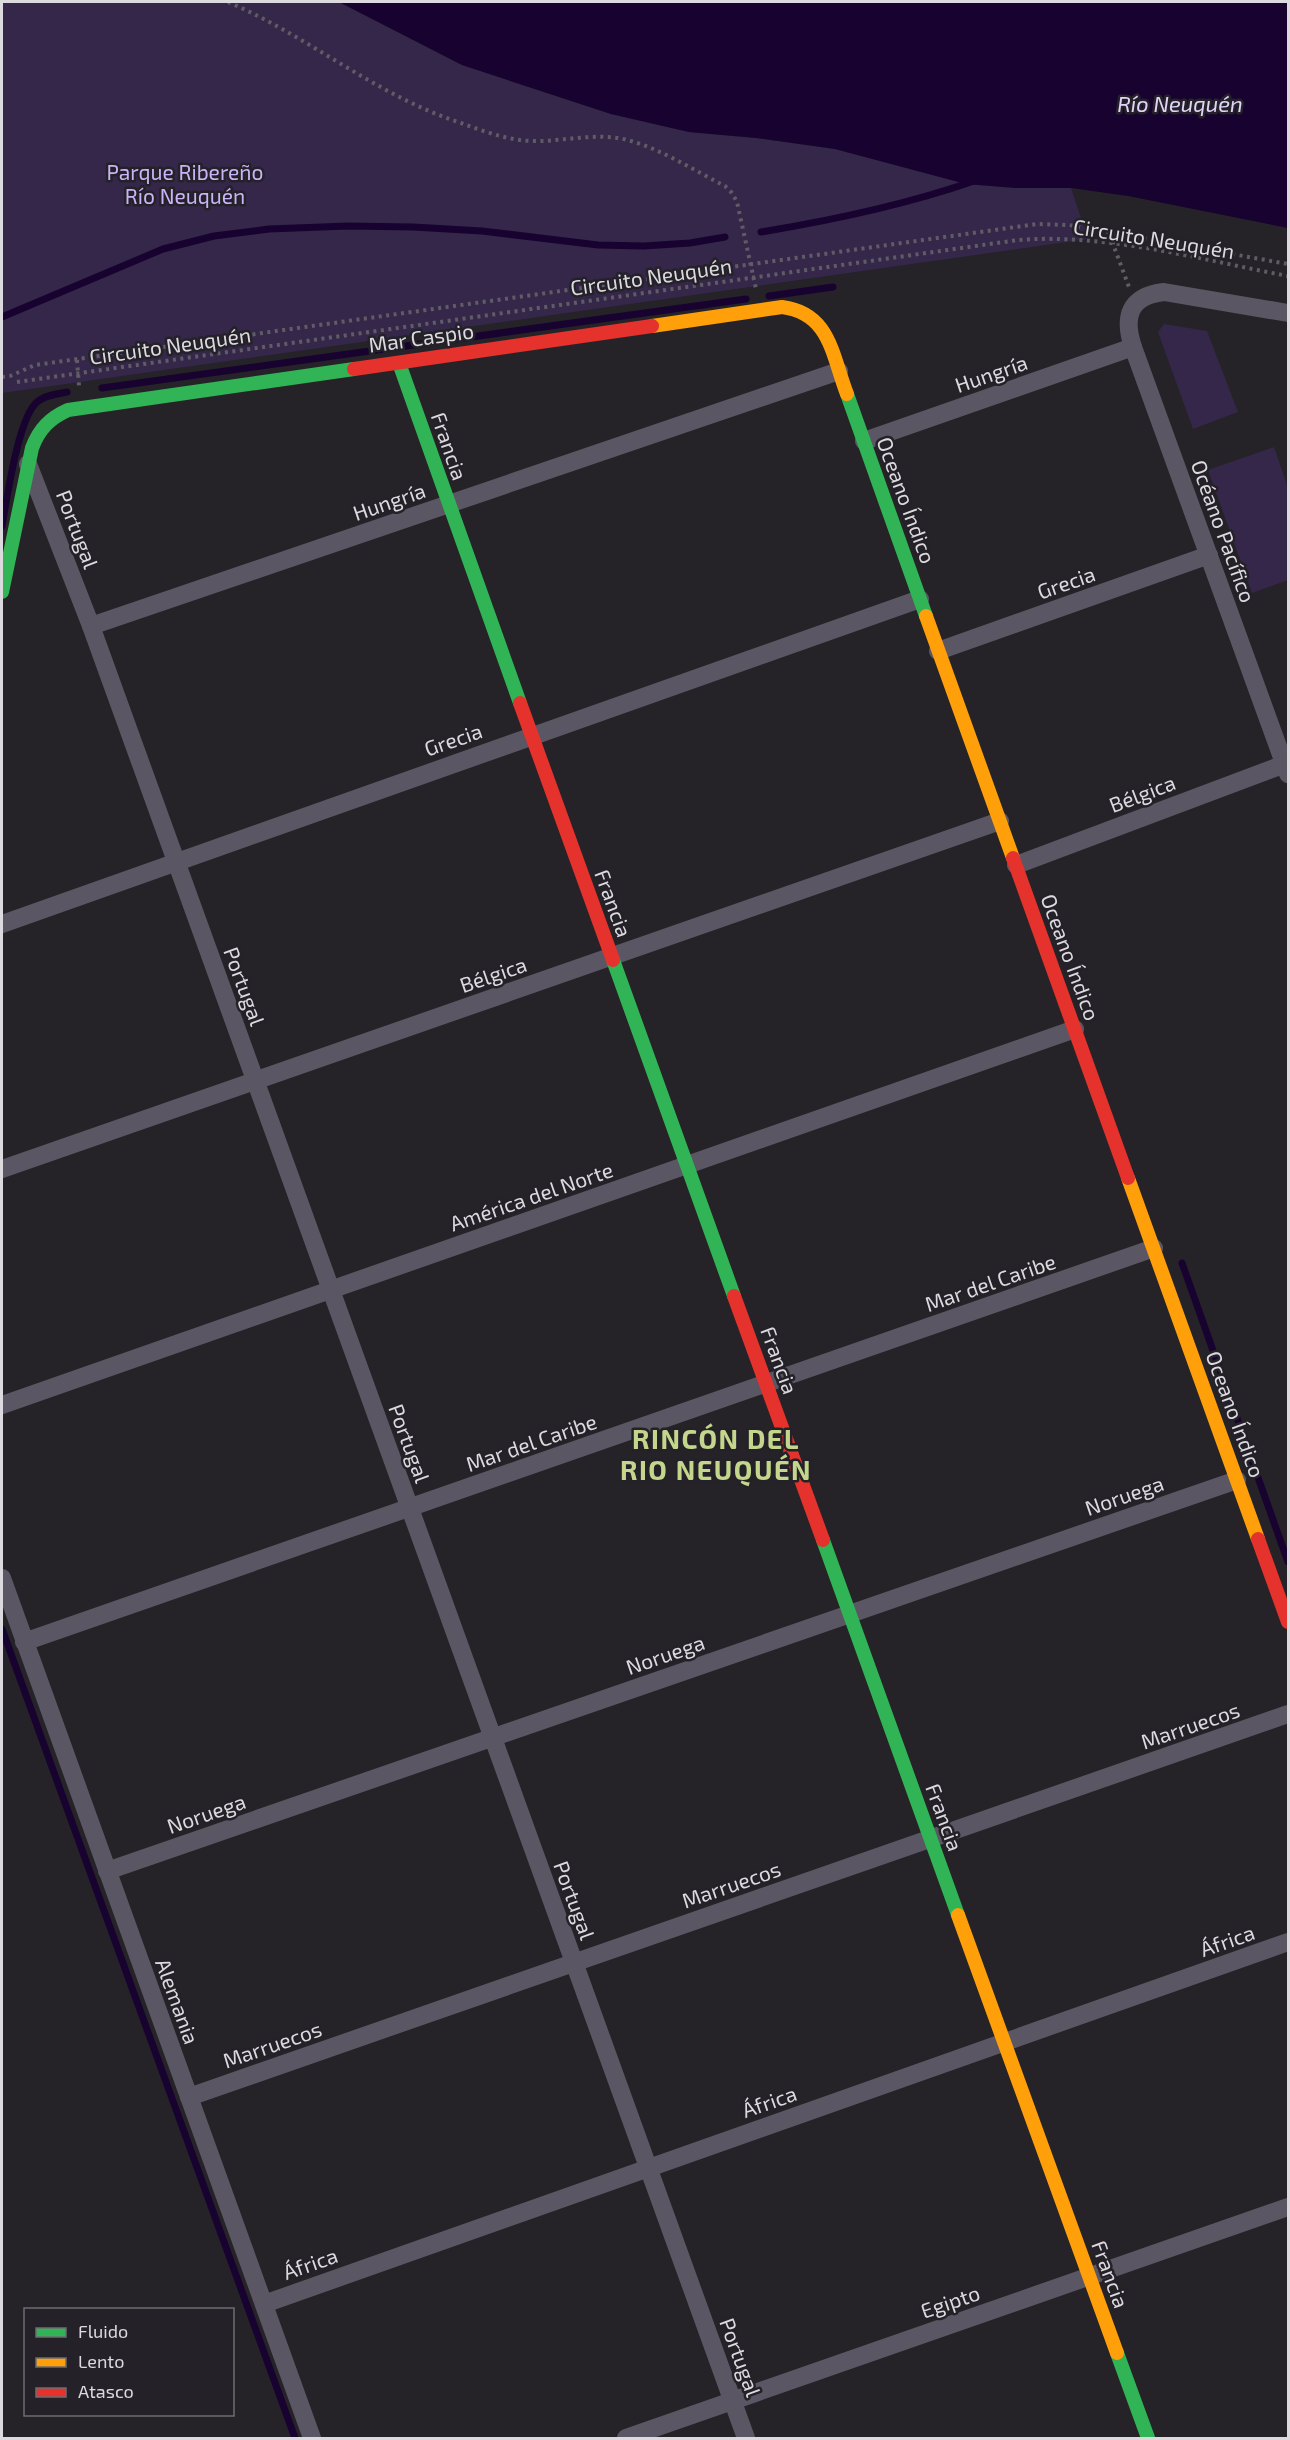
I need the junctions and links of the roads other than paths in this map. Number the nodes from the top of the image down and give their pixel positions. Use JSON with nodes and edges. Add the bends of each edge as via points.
{"nodes":[{"id":1,"x":807,"y":312,"type":"joint"},
{"id":2,"x":1288,"y":313,"type":"edge"},
{"id":3,"x":1133,"y":347,"type":"junction"},
{"id":4,"x":399,"y":363,"type":"junction"},
{"id":5,"x":838,"y":371,"type":"junction"},
{"id":6,"x":864,"y":441,"type":"junction"},
{"id":7,"x":28,"y":464,"type":"junction"},
{"id":8,"x":448,"y":505,"type":"junction"},
{"id":9,"x":1209,"y":555,"type":"junction"},
{"id":10,"x":2,"y":592,"type":"edge"},
{"id":11,"x":920,"y":599,"type":"junction"},
{"id":12,"x":91,"y":626,"type":"junction"},
{"id":13,"x":938,"y":651,"type":"junction"},
{"id":14,"x":532,"y":735,"type":"junction"},
{"id":15,"x":1287,"y":769,"type":"edge"},
{"id":16,"x":1000,"y":821,"type":"junction"},
{"id":17,"x":176,"y":861,"type":"junction"},
{"id":18,"x":1016,"y":865,"type":"junction"},
{"id":19,"x":2,"y":924,"type":"edge"},
{"id":20,"x":611,"y":957,"type":"junction"},
{"id":21,"x":1075,"y":1029,"type":"junction"},
{"id":22,"x":255,"y":1081,"type":"junction"},
{"id":23,"x":687,"y":1165,"type":"junction"},
{"id":24,"x":2,"y":1169,"type":"edge"},
{"id":25,"x":1154,"y":1248,"type":"junction"},
{"id":26,"x":331,"y":1290,"type":"junction"},
{"id":27,"x":766,"y":1383,"type":"junction"},
{"id":28,"x":2,"y":1405,"type":"edge"},
{"id":29,"x":1238,"y":1480,"type":"junction"},
{"id":30,"x":410,"y":1508,"type":"junction"},
{"id":31,"x":2,"y":1578,"type":"edge"},
{"id":32,"x":849,"y":1614,"type":"junction"},
{"id":33,"x":1288,"y":1622,"type":"edge"},
{"id":34,"x":24,"y":1642,"type":"junction"},
{"id":35,"x":1288,"y":1714,"type":"edge"},
{"id":36,"x":493,"y":1738,"type":"junction"},
{"id":37,"x":931,"y":1839,"type":"junction"},
{"id":38,"x":107,"y":1871,"type":"junction"},
{"id":39,"x":1288,"y":1942,"type":"edge"},
{"id":40,"x":574,"y":1963,"type":"junction"},
{"id":41,"x":1004,"y":2042,"type":"junction"},
{"id":42,"x":189,"y":2097,"type":"junction"},
{"id":43,"x":648,"y":2168,"type":"junction"},
{"id":44,"x":1288,"y":2207,"type":"edge"},
{"id":45,"x":1089,"y":2277,"type":"junction"},
{"id":46,"x":264,"y":2304,"type":"junction"},
{"id":47,"x":733,"y":2401,"type":"junction"},
{"id":48,"x":312,"y":2439,"type":"edge"},
{"id":49,"x":626,"y":2439,"type":"edge"},
{"id":50,"x":746,"y":2439,"type":"edge"},
{"id":51,"x":1148,"y":2439,"type":"edge"}],
"edges":[{"from":1,"to":4,"type":"street","name":"Mar Caspio","via":[[782,307]]},
{"from":1,"to":5,"type":"street","name":"Oceano Índico","via":[[823,329]]},
{"from":2,"to":3,"type":"street","name":"Océano Pacífico","via":[[1164,292],[1148,295],[1131,310],[1128,324]]},
{"from":3,"to":6,"type":"street","name":"Hungría"},
{"from":3,"to":9,"type":"street","name":"Océano Pacífico"},
{"from":4,"to":7,"type":"street","name":"Mar Caspio","via":[[68,410],[55,415],[36,434]]},
{"from":4,"to":8,"type":"street","name":"Francia"},
{"from":5,"to":6,"type":"street","name":"Oceano Índico"},
{"from":5,"to":8,"type":"street","name":"Hungría"},
{"from":6,"to":11,"type":"street","name":"Oceano Índico"},
{"from":7,"to":10,"type":"street"},
{"from":7,"to":12,"type":"street","name":"Portugal"},
{"from":8,"to":12,"type":"street","name":"Hungría"},
{"from":8,"to":14,"type":"street","name":"Francia"},
{"from":9,"to":13,"type":"street","name":"Grecia"},
{"from":9,"to":15,"type":"street","name":"Océano Pacífico"},
{"from":11,"to":13,"type":"street","name":"Oceano Índico"},
{"from":11,"to":14,"type":"street","name":"Grecia"},
{"from":12,"to":17,"type":"street","name":"Portugal"},
{"from":13,"to":16,"type":"street","name":"Oceano Índico"},
{"from":14,"to":17,"type":"street","name":"Grecia"},
{"from":14,"to":20,"type":"street","name":"Francia"},
{"from":15,"to":18,"type":"street","name":"Bélgica"},
{"from":16,"to":18,"type":"street","name":"Oceano Índico"},
{"from":16,"to":20,"type":"street","name":"Bélgica"},
{"from":17,"to":19,"type":"street","name":"Grecia"},
{"from":17,"to":22,"type":"street","name":"Portugal"},
{"from":18,"to":21,"type":"street","name":"Oceano Índico"},
{"from":20,"to":22,"type":"street","name":"Bélgica"},
{"from":20,"to":23,"type":"street","name":"Francia"},
{"from":21,"to":23,"type":"street","name":"América del Norte"},
{"from":21,"to":25,"type":"street","name":"Oceano Índico"},
{"from":22,"to":24,"type":"street","name":"Bélgica"},
{"from":22,"to":26,"type":"street","name":"Portugal"},
{"from":23,"to":26,"type":"street","name":"América del Norte"},
{"from":23,"to":27,"type":"street","name":"Francia"},
{"from":25,"to":27,"type":"street","name":"Mar del Caribe"},
{"from":25,"to":29,"type":"street","name":"Oceano Índico"},
{"from":26,"to":28,"type":"street","name":"América del Norte"},
{"from":26,"to":30,"type":"street","name":"Portugal"},
{"from":27,"to":30,"type":"street","name":"Mar del Caribe"},
{"from":27,"to":32,"type":"street","name":"Francia"},
{"from":29,"to":32,"type":"street","name":"Noruega"},
{"from":29,"to":33,"type":"street","name":"Oceano Índico"},
{"from":30,"to":34,"type":"street","name":"Mar del Caribe"},
{"from":30,"to":36,"type":"street","name":"Portugal"},
{"from":31,"to":34,"type":"street","name":"Alemania"},
{"from":32,"to":36,"type":"street","name":"Noruega"},
{"from":32,"to":37,"type":"street","name":"Francia"},
{"from":34,"to":38,"type":"street","name":"Alemania"},
{"from":35,"to":37,"type":"street","name":"Marruecos"},
{"from":36,"to":38,"type":"street","name":"Noruega"},
{"from":36,"to":40,"type":"street","name":"Portugal"},
{"from":37,"to":40,"type":"street","name":"Marruecos"},
{"from":37,"to":41,"type":"street","name":"Francia"},
{"from":38,"to":42,"type":"street","name":"Alemania"},
{"from":39,"to":41,"type":"street","name":"África"},
{"from":40,"to":42,"type":"street","name":"Marruecos"},
{"from":40,"to":43,"type":"street","name":"Portugal"},
{"from":41,"to":43,"type":"street","name":"África"},
{"from":41,"to":45,"type":"street","name":"Francia"},
{"from":42,"to":46,"type":"street","name":"Alemania"},
{"from":43,"to":46,"type":"street","name":"África"},
{"from":43,"to":47,"type":"street","name":"Portugal"},
{"from":44,"to":45,"type":"street","name":"Egipto"},
{"from":45,"to":47,"type":"street","name":"Egipto"},
{"from":45,"to":51,"type":"street","name":"Francia"},
{"from":46,"to":48,"type":"street","name":"Alemania"},
{"from":47,"to":49,"type":"street","name":"Egipto"},
{"from":47,"to":50,"type":"street","name":"Portugal"}]}
